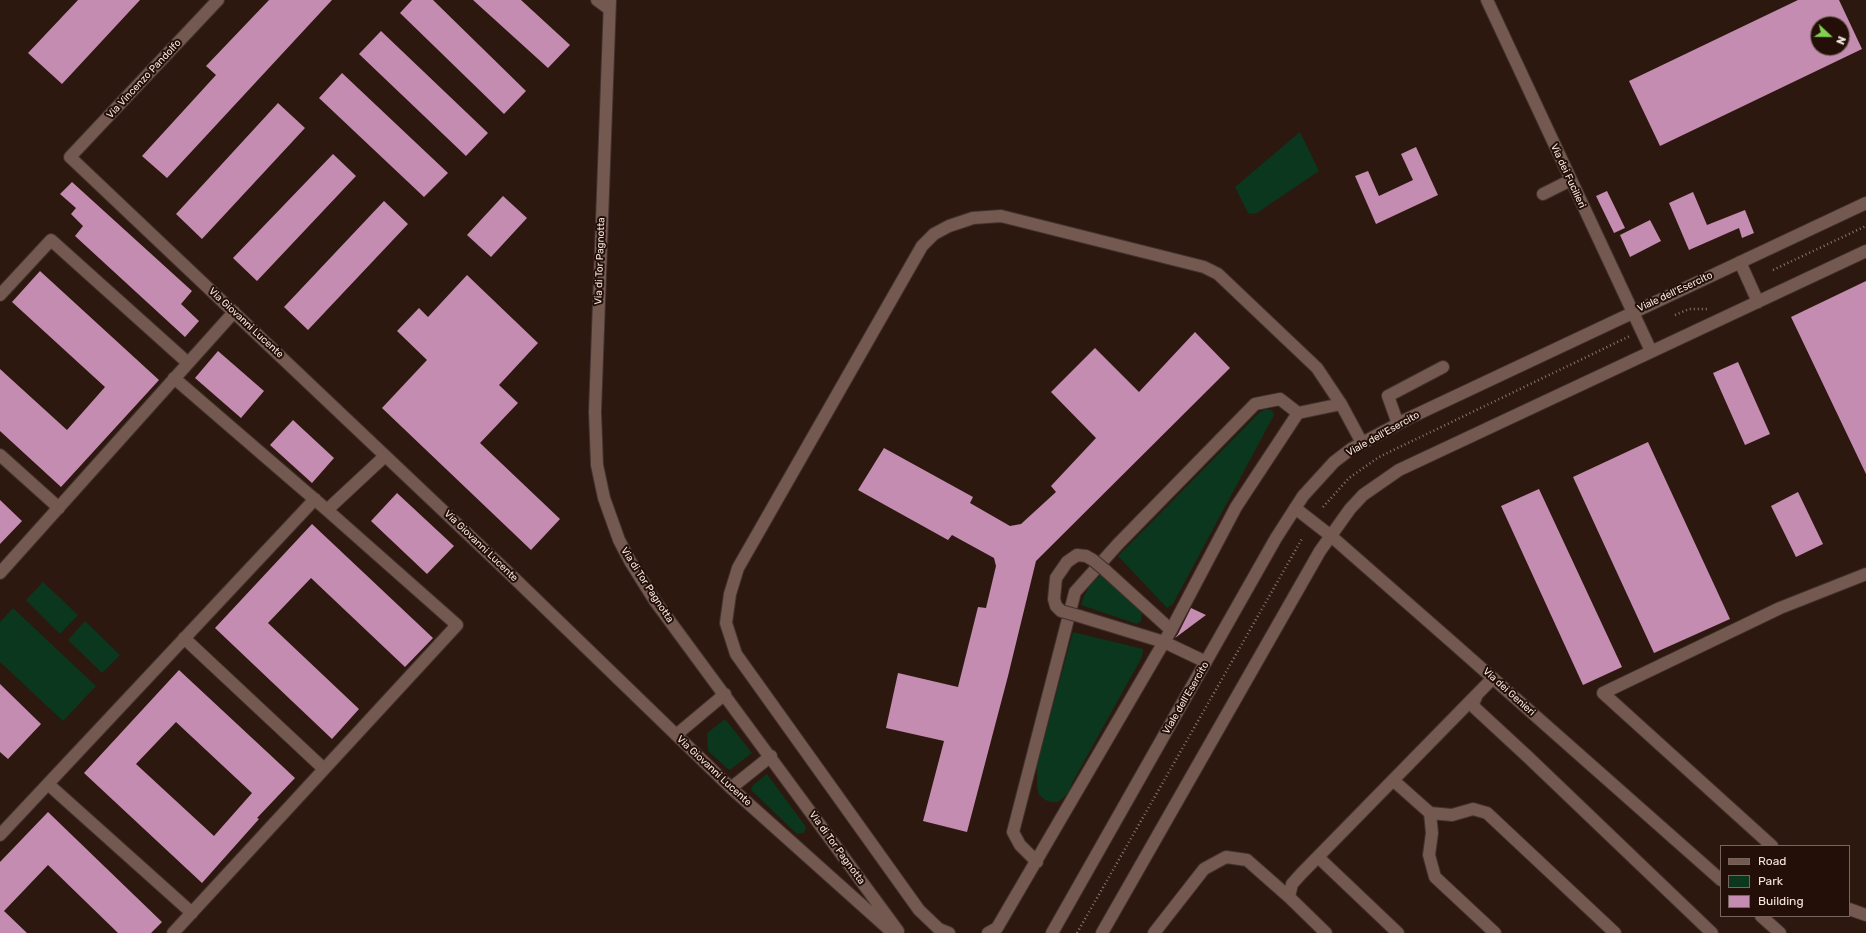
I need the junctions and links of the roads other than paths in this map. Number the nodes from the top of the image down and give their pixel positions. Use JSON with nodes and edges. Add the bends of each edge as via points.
{"nodes":[{"id":1,"x":218,"y":0,"type":"edge"},
{"id":2,"x":597,"y":0,"type":"edge"},
{"id":3,"x":1487,"y":0,"type":"edge"},
{"id":4,"x":609,"y":4,"type":"edge"},
{"id":5,"x":70,"y":157,"type":"joint"},
{"id":6,"x":1571,"y":180,"type":"junction"},
{"id":7,"x":1543,"y":194,"type":"dead end"},
{"id":8,"x":1866,"y":203,"type":"edge"},
{"id":9,"x":1866,"y":251,"type":"edge"},
{"id":10,"x":1740,"y":262,"type":"junction"},
{"id":11,"x":0,"y":295,"type":"edge"},
{"id":12,"x":1758,"y":302,"type":"junction"},
{"id":13,"x":234,"y":312,"type":"junction"},
{"id":14,"x":1632,"y":313,"type":"junction"},
{"id":15,"x":1651,"y":351,"type":"junction"},
{"id":16,"x":188,"y":363,"type":"junction"},
{"id":17,"x":1443,"y":367,"type":"dead end"},
{"id":18,"x":174,"y":378,"type":"junction"},
{"id":19,"x":1341,"y":404,"type":"junction"},
{"id":20,"x":1298,"y":413,"type":"junction"},
{"id":21,"x":1398,"y":424,"type":"junction"},
{"id":22,"x":1362,"y":443,"type":"junction"},
{"id":23,"x":0,"y":455,"type":"edge"},
{"id":24,"x":385,"y":456,"type":"junction"},
{"id":25,"x":315,"y":499,"type":"junction"},
{"id":26,"x":59,"y":508,"type":"junction"},
{"id":27,"x":1295,"y":508,"type":"junction"},
{"id":28,"x":327,"y":510,"type":"junction"},
{"id":29,"x":1331,"y":536,"type":"junction"},
{"id":30,"x":0,"y":573,"type":"edge"},
{"id":31,"x":1866,"y":574,"type":"edge"},
{"id":32,"x":1170,"y":630,"type":"junction"},
{"id":33,"x":184,"y":638,"type":"junction"},
{"id":34,"x":1164,"y":642,"type":"junction"},
{"id":35,"x":1206,"y":662,"type":"junction"},
{"id":36,"x":1493,"y":678,"type":"junction"},
{"id":37,"x":725,"y":694,"type":"junction"},
{"id":38,"x":1476,"y":697,"type":"junction"},
{"id":39,"x":676,"y":736,"type":"junction"},
{"id":40,"x":771,"y":756,"type":"junction"},
{"id":41,"x":324,"y":769,"type":"junction"},
{"id":42,"x":1394,"y":781,"type":"junction"},
{"id":43,"x":48,"y":784,"type":"junction"},
{"id":44,"x":731,"y":788,"type":"junction"},
{"id":45,"x":1430,"y":813,"type":"junction"},
{"id":46,"x":0,"y":835,"type":"edge"},
{"id":47,"x":1771,"y":845,"type":"edge"},
{"id":48,"x":1318,"y":857,"type":"junction"},
{"id":49,"x":1037,"y":862,"type":"junction"},
{"id":50,"x":1720,"y":879,"type":"edge"},
{"id":51,"x":1288,"y":897,"type":"junction"},
{"id":52,"x":1850,"y":909,"type":"edge"},
{"id":53,"x":192,"y":913,"type":"junction"},
{"id":54,"x":1866,"y":915,"type":"edge"},
{"id":55,"x":1762,"y":917,"type":"edge"},
{"id":56,"x":174,"y":933,"type":"edge"},
{"id":57,"x":893,"y":933,"type":"edge"},
{"id":58,"x":899,"y":933,"type":"edge"},
{"id":59,"x":949,"y":933,"type":"edge"},
{"id":60,"x":988,"y":933,"type":"edge"},
{"id":61,"x":1052,"y":933,"type":"edge"},
{"id":62,"x":1102,"y":933,"type":"edge"},
{"id":63,"x":1154,"y":933,"type":"edge"},
{"id":64,"x":1326,"y":933,"type":"edge"},
{"id":65,"x":1398,"y":933,"type":"edge"},
{"id":66,"x":1495,"y":933,"type":"edge"},
{"id":67,"x":1615,"y":933,"type":"edge"},
{"id":68,"x":1712,"y":933,"type":"edge"},
{"id":69,"x":1780,"y":933,"type":"edge"}],
"edges":[{"from":1,"to":5,"type":"street","name":"Via Vincenzo Pandolfo"},
{"from":2,"to":4,"type":"street"},
{"from":3,"to":6,"type":"street","name":"Via dei Fucilieri"},
{"from":4,"to":37,"type":"street","name":"Via di Tor Pagnotta","via":[[595,412],[595,449],[599,482],[613,526],[630,561],[675,628]]},
{"from":5,"to":13,"type":"street","name":"Via Giovanni Lucente"},
{"from":6,"to":7,"type":"street"},
{"from":6,"to":14,"type":"street","name":"Via dei Fucilieri"},
{"from":8,"to":10,"type":"street","name":"Viale dell'Esercito"},
{"from":9,"to":12,"type":"street"},
{"from":10,"to":12,"type":"street"},
{"from":10,"to":14,"type":"street","name":"Viale dell'Esercito"},
{"from":11,"to":16,"type":"street","via":[[51,240]]},
{"from":12,"to":15,"type":"street"},
{"from":13,"to":16,"type":"street"},
{"from":13,"to":24,"type":"street","name":"Via Giovanni Lucente"},
{"from":14,"to":15,"type":"street","name":"Via dei Fucilieri"},
{"from":14,"to":21,"type":"street","name":"Viale dell'Esercito"},
{"from":15,"to":29,"type":"street","via":[[1394,473],[1363,495]]},
{"from":16,"to":18,"type":"street"},
{"from":17,"to":21,"type":"street","via":[[1388,396]]},
{"from":18,"to":25,"type":"street"},
{"from":18,"to":26,"type":"street"},
{"from":19,"to":20,"type":"street"},
{"from":19,"to":22,"type":"street"},
{"from":19,"to":59,"type":"street","via":[[1317,368],[1218,274],[1204,268],[1001,216],[973,218],[949,226],[934,234],[922,246],[738,568],[730,594],[726,623],[736,654],[914,904],[938,929]]},
{"from":20,"to":32,"type":"street","via":[[1236,507]]},
{"from":20,"to":49,"type":"street","via":[[1280,399],[1255,404],[1118,544],[1075,592],[1012,832],[1020,845]]},
{"from":21,"to":22,"type":"street","name":"Viale dell'Esercito"},
{"from":22,"to":27,"type":"street","name":"Viale dell'Esercito","via":[[1329,467]]},
{"from":23,"to":26,"type":"street"},
{"from":24,"to":28,"type":"street"},
{"from":24,"to":39,"type":"street","name":"Via Giovanni Lucente"},
{"from":25,"to":28,"type":"street"},
{"from":25,"to":33,"type":"street"},
{"from":26,"to":30,"type":"street"},
{"from":27,"to":29,"type":"street","name":"Via dei Genieri"},
{"from":27,"to":35,"type":"street","name":"Viale dell'Esercito"},
{"from":28,"to":41,"type":"street","via":[[457,625]]},
{"from":29,"to":36,"type":"street","name":"Via dei Genieri"},
{"from":29,"to":62,"type":"street","via":[[1286,608]]},
{"from":31,"to":47,"type":"street","via":[[1780,608],[1603,694]]},
{"from":32,"to":34,"type":"street"},
{"from":32,"to":34,"type":"street","bridge":true,"via":[[1094,560],[1086,556],[1077,555],[1067,562],[1056,578],[1054,599],[1056,606],[1061,610]]},
{"from":33,"to":41,"type":"street"},
{"from":33,"to":43,"type":"street"},
{"from":34,"to":35,"type":"street"},
{"from":34,"to":49,"type":"street"},
{"from":35,"to":61,"type":"street","name":"Viale dell'Esercito"},
{"from":36,"to":38,"type":"street"},
{"from":36,"to":50,"type":"street","name":"Via dei Genieri"},
{"from":37,"to":39,"type":"street"},
{"from":37,"to":40,"type":"street","name":"Via di Tor Pagnotta"},
{"from":38,"to":42,"type":"street"},
{"from":38,"to":68,"type":"street","via":[[1475,708]]},
{"from":39,"to":44,"type":"street","name":"Via Giovanni Lucente"},
{"from":40,"to":44,"type":"street"},
{"from":40,"to":58,"type":"street","name":"Via di Tor Pagnotta"},
{"from":41,"to":53,"type":"street"},
{"from":42,"to":45,"type":"street"},
{"from":42,"to":48,"type":"street"},
{"from":43,"to":46,"type":"street"},
{"from":43,"to":53,"type":"street"},
{"from":44,"to":57,"type":"street","name":"Via Giovanni Lucente"},
{"from":45,"to":66,"type":"street","via":[[1432,832],[1429,855],[1435,877]]},
{"from":45,"to":67,"type":"street","via":[[1452,815],[1473,809],[1487,813]]},
{"from":48,"to":51,"type":"street","via":[[1295,880]]},
{"from":48,"to":65,"type":"street"},
{"from":49,"to":60,"type":"street","via":[[997,928]]},
{"from":51,"to":63,"type":"street","via":[[1247,860],[1226,857],[1204,869]]},
{"from":51,"to":64,"type":"street"},
{"from":52,"to":54,"type":"street"},
{"from":53,"to":56,"type":"street"},
{"from":55,"to":69,"type":"street"}]}
